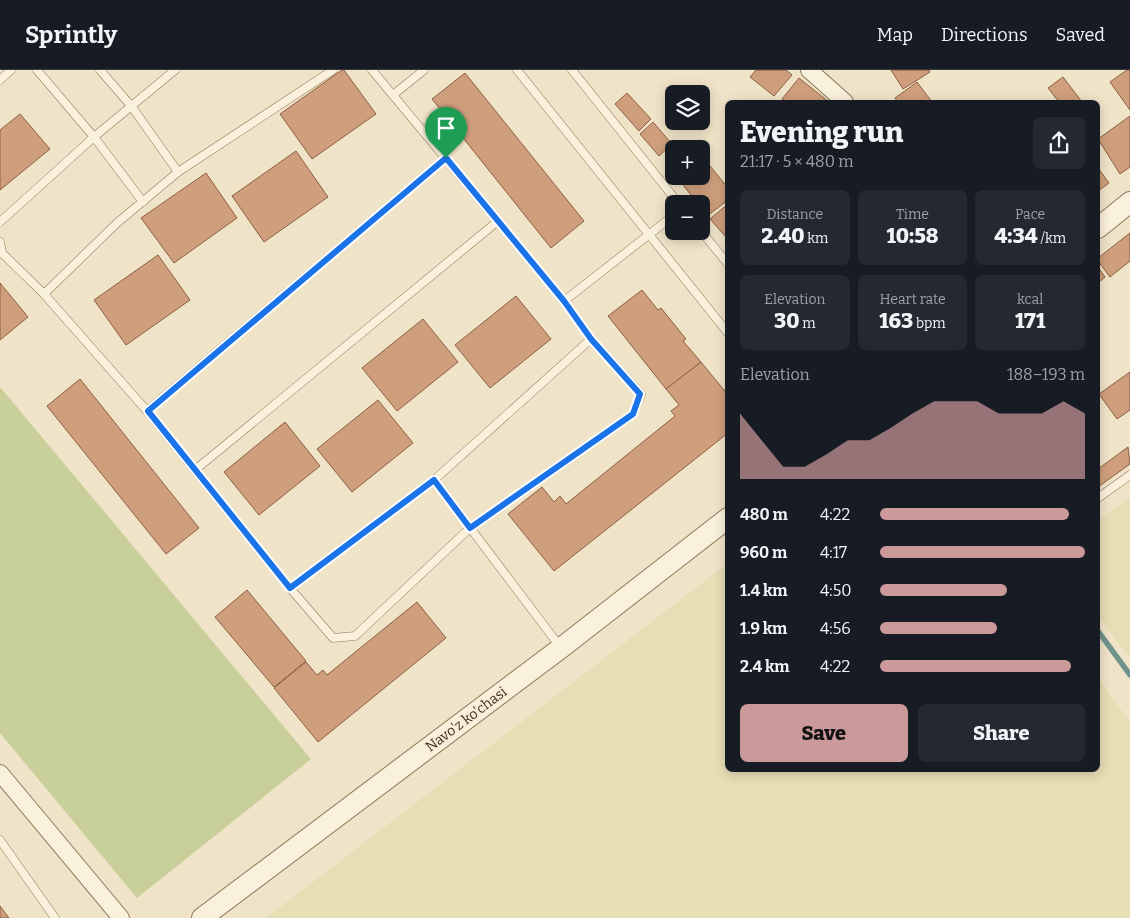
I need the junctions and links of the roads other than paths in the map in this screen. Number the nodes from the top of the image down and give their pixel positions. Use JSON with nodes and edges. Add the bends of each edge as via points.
{"nodes":[{"id":1,"x":11,"y":70,"type":"edge"},
{"id":2,"x":37,"y":70,"type":"edge"},
{"id":3,"x":100,"y":70,"type":"edge"},
{"id":4,"x":175,"y":70,"type":"edge"},
{"id":5,"x":333,"y":70,"type":"edge"},
{"id":6,"x":372,"y":70,"type":"edge"},
{"id":7,"x":424,"y":70,"type":"edge"},
{"id":8,"x":517,"y":70,"type":"edge"},
{"id":9,"x":572,"y":70,"type":"edge"},
{"id":10,"x":808,"y":70,"type":"edge"},
{"id":11,"x":0,"y":80,"type":"edge"},
{"id":12,"x":393,"y":95,"type":"junction"},
{"id":13,"x":843,"y":100,"type":"edge"},
{"id":14,"x":132,"y":107,"type":"junction"},
{"id":15,"x":94,"y":137,"type":"junction"},
{"id":16,"x":446,"y":158,"type":"junction"},
{"id":17,"x":178,"y":172,"type":"junction"},
{"id":18,"x":672,"y":195,"type":"edge"},
{"id":19,"x":143,"y":202,"type":"junction"},
{"id":20,"x":1130,"y":202,"type":"edge"},
{"id":21,"x":498,"y":220,"type":"junction"},
{"id":22,"x":0,"y":222,"type":"edge"},
{"id":23,"x":665,"y":222,"type":"edge"},
{"id":24,"x":1100,"y":226,"type":"edge"},
{"id":25,"x":648,"y":234,"type":"junction"},
{"id":26,"x":708,"y":240,"type":"edge"},
{"id":27,"x":0,"y":242,"type":"edge"},
{"id":28,"x":725,"y":260,"type":"edge"},
{"id":29,"x":44,"y":294,"type":"junction"},
{"id":30,"x":564,"y":301,"type":"junction"},
{"id":31,"x":725,"y":329,"type":"edge"},
{"id":32,"x":591,"y":339,"type":"junction"},
{"id":33,"x":148,"y":411,"type":"junction"},
{"id":34,"x":195,"y":470,"type":"junction"},
{"id":35,"x":1130,"y":475,"type":"edge"},
{"id":36,"x":434,"y":480,"type":"junction"},
{"id":37,"x":1100,"y":497,"type":"edge"},
{"id":38,"x":725,"y":520,"type":"edge"},
{"id":39,"x":470,"y":528,"type":"junction"},
{"id":40,"x":290,"y":588,"type":"junction"},
{"id":41,"x":561,"y":648,"type":"junction"},
{"id":42,"x":0,"y":773,"type":"edge"},
{"id":43,"x":0,"y":840,"type":"edge"},
{"id":44,"x":55,"y":918,"type":"edge"},
{"id":45,"x":121,"y":918,"type":"edge"},
{"id":46,"x":202,"y":918,"type":"edge"}],
"edges":[{"from":1,"to":11,"type":"lane"},
{"from":2,"to":15,"type":"lane"},
{"from":3,"to":14,"type":"lane"},
{"from":4,"to":14,"type":"lane"},
{"from":5,"to":17,"type":"lane"},
{"from":6,"to":12,"type":"lane"},
{"from":7,"to":12,"type":"lane"},
{"from":8,"to":25,"type":"lane"},
{"from":9,"to":18,"type":"lane"},
{"from":10,"to":13,"type":"street"},
{"from":12,"to":16,"type":"lane"},
{"from":14,"to":15,"type":"lane"},
{"from":14,"to":17,"type":"lane"},
{"from":15,"to":19,"type":"lane"},
{"from":15,"to":22,"type":"lane"},
{"from":16,"to":21,"type":"lane"},
{"from":16,"to":33,"type":"lane"},
{"from":17,"to":19,"type":"lane"},
{"from":19,"to":29,"type":"lane"},
{"from":20,"to":24,"type":"street"},
{"from":21,"to":30,"type":"lane"},
{"from":21,"to":34,"type":"lane"},
{"from":23,"to":25,"type":"lane"},
{"from":25,"to":30,"type":"lane"},
{"from":25,"to":31,"type":"lane"},
{"from":26,"to":28,"type":"lane"},
{"from":27,"to":29,"type":"lane","via":[[2,253]]},
{"from":29,"to":33,"type":"lane"},
{"from":30,"to":32,"type":"lane"},
{"from":32,"to":36,"type":"lane"},
{"from":32,"to":39,"type":"lane","via":[[640,394],[633,414]]},
{"from":33,"to":34,"type":"lane"},
{"from":34,"to":40,"type":"lane"},
{"from":35,"to":37,"type":"lane"},
{"from":36,"to":39,"type":"lane"},
{"from":36,"to":40,"type":"lane"},
{"from":38,"to":41,"type":"street","name":"Navo'z ko'chasi"},
{"from":39,"to":40,"type":"lane","via":[[354,636],[333,638]]},
{"from":39,"to":41,"type":"lane"},
{"from":41,"to":46,"type":"street","name":"Navo'z ko'chasi"},
{"from":42,"to":45,"type":"street"},
{"from":43,"to":44,"type":"lane"}]}
